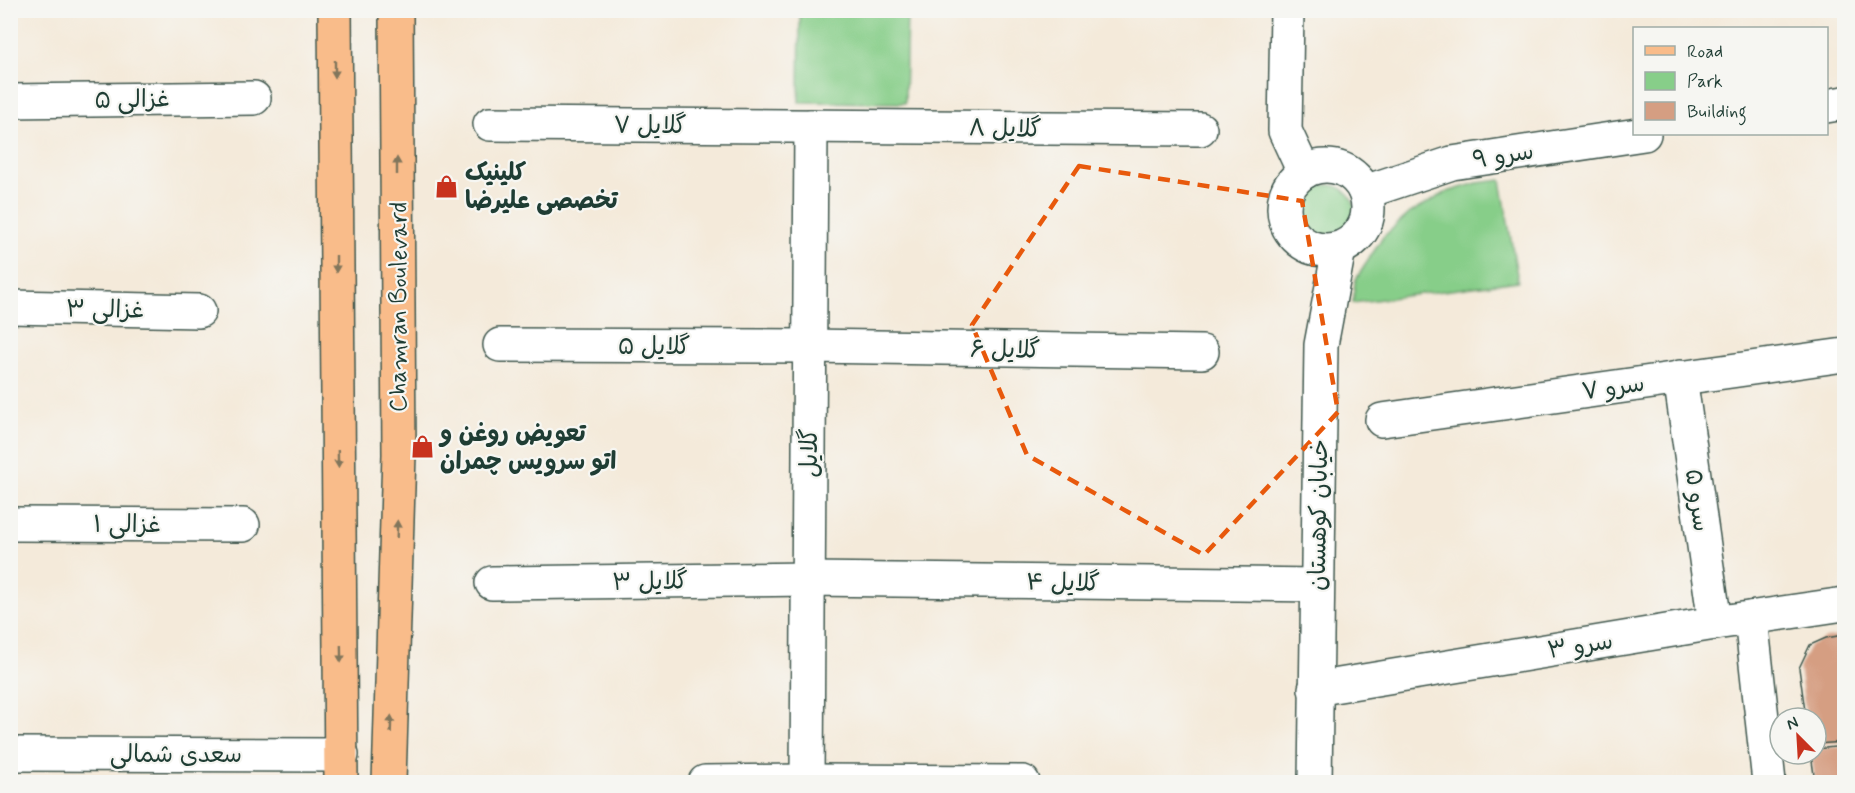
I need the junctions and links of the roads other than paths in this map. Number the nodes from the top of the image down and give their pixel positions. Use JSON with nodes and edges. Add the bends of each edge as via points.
{"nodes":[{"id":1,"x":335,"y":10,"type":"edge"},
{"id":2,"x":396,"y":10,"type":"edge"},
{"id":3,"x":1287,"y":10,"type":"edge"},
{"id":4,"x":254,"y":98,"type":"dead end"},
{"id":5,"x":10,"y":100,"type":"edge"},
{"id":6,"x":1845,"y":103,"type":"edge"},
{"id":7,"x":1828,"y":106,"type":"edge"},
{"id":8,"x":490,"y":124,"type":"dead end"},
{"id":9,"x":810,"y":126,"type":"junction"},
{"id":10,"x":1200,"y":129,"type":"dead end"},
{"id":11,"x":1637,"y":135,"type":"edge"},
{"id":12,"x":1304,"y":172,"type":"junction"},
{"id":13,"x":1365,"y":192,"type":"junction"},
{"id":14,"x":1339,"y":249,"type":"junction"},
{"id":15,"x":10,"y":307,"type":"edge"},
{"id":16,"x":199,"y":311,"type":"dead end"},
{"id":17,"x":500,"y":345,"type":"dead end"},
{"id":18,"x":809,"y":346,"type":"junction"},
{"id":19,"x":1202,"y":352,"type":"dead end"},
{"id":20,"x":1845,"y":355,"type":"edge"},
{"id":21,"x":1680,"y":377,"type":"junction"},
{"id":22,"x":1382,"y":420,"type":"dead end"},
{"id":23,"x":10,"y":524,"type":"edge"},
{"id":24,"x":243,"y":525,"type":"dead end"},
{"id":25,"x":809,"y":579,"type":"junction"},
{"id":26,"x":492,"y":583,"type":"dead end"},
{"id":27,"x":1317,"y":585,"type":"junction"},
{"id":28,"x":1845,"y":604,"type":"edge"},
{"id":29,"x":1751,"y":618,"type":"junction"},
{"id":30,"x":1715,"y":623,"type":"junction"},
{"id":31,"x":1315,"y":689,"type":"junction"},
{"id":32,"x":10,"y":754,"type":"edge"},
{"id":33,"x":342,"y":769,"type":"edge"},
{"id":34,"x":807,"y":781,"type":"edge"},
{"id":35,"x":389,"y":783,"type":"edge"},
{"id":36,"x":705,"y":783,"type":"edge"},
{"id":37,"x":1023,"y":783,"type":"edge"},
{"id":38,"x":1315,"y":783,"type":"edge"},
{"id":39,"x":1769,"y":783,"type":"edge"}],
"edges":[{"from":1,"to":33,"type":"main road","one_way":true},
{"from":35,"to":2,"type":"main road","name":"Chamran Boulevard","one_way":true,"via":[[399,454]]},
{"from":3,"to":12,"type":"street","via":[[1285,131]]},
{"from":4,"to":5,"type":"street","name":"غزالی ۵"},
{"from":6,"to":7,"type":"street"},
{"from":8,"to":9,"type":"street","name":"گلایل ۷"},
{"from":9,"to":10,"type":"street","name":"گلایل ۸"},
{"from":9,"to":18,"type":"street","name":"گلایل"},
{"from":11,"to":13,"type":"street","name":"سرو ۹","via":[[1452,163]]},
{"from":12,"to":13,"type":"street","via":[[1324,166],[1346,170],[1358,179]]},
{"from":12,"to":14,"type":"street","via":[[1286,193],[1284,220],[1300,242],[1318,250]]},
{"from":13,"to":14,"type":"street","via":[[1369,205],[1362,232]]},
{"from":14,"to":27,"type":"street","name":"خیابان کوهستان","via":[[1321,345]]},
{"from":15,"to":16,"type":"street","name":"غزالی ۳"},
{"from":17,"to":18,"type":"street","name":"گلایل ۵"},
{"from":18,"to":19,"type":"street","name":"گلایل ۶"},
{"from":18,"to":25,"type":"street","name":"گلایل"},
{"from":20,"to":21,"type":"street","name":"سرو ۷"},
{"from":21,"to":22,"type":"street","name":"سرو ۷"},
{"from":21,"to":30,"type":"street","name":"سرو ۵"},
{"from":23,"to":24,"type":"street","name":"غزالی ۱"},
{"from":25,"to":26,"type":"street","name":"گلایل ۳"},
{"from":25,"to":27,"type":"street","name":"گلایل ۴"},
{"from":25,"to":34,"type":"street","name":"گلایل"},
{"from":27,"to":31,"type":"street","name":"خیابان کوهستان"},
{"from":28,"to":29,"type":"street","name":"سرو ۳"},
{"from":29,"to":30,"type":"street","name":"سرو ۳"},
{"from":29,"to":39,"type":"street"},
{"from":30,"to":31,"type":"street","name":"سرو ۳"},
{"from":31,"to":38,"type":"street","name":"خیابان کوهستان"},
{"from":32,"to":33,"type":"street","name":"سعدی شمالی"},
{"from":34,"to":36,"type":"street"},
{"from":34,"to":37,"type":"street"}]}
